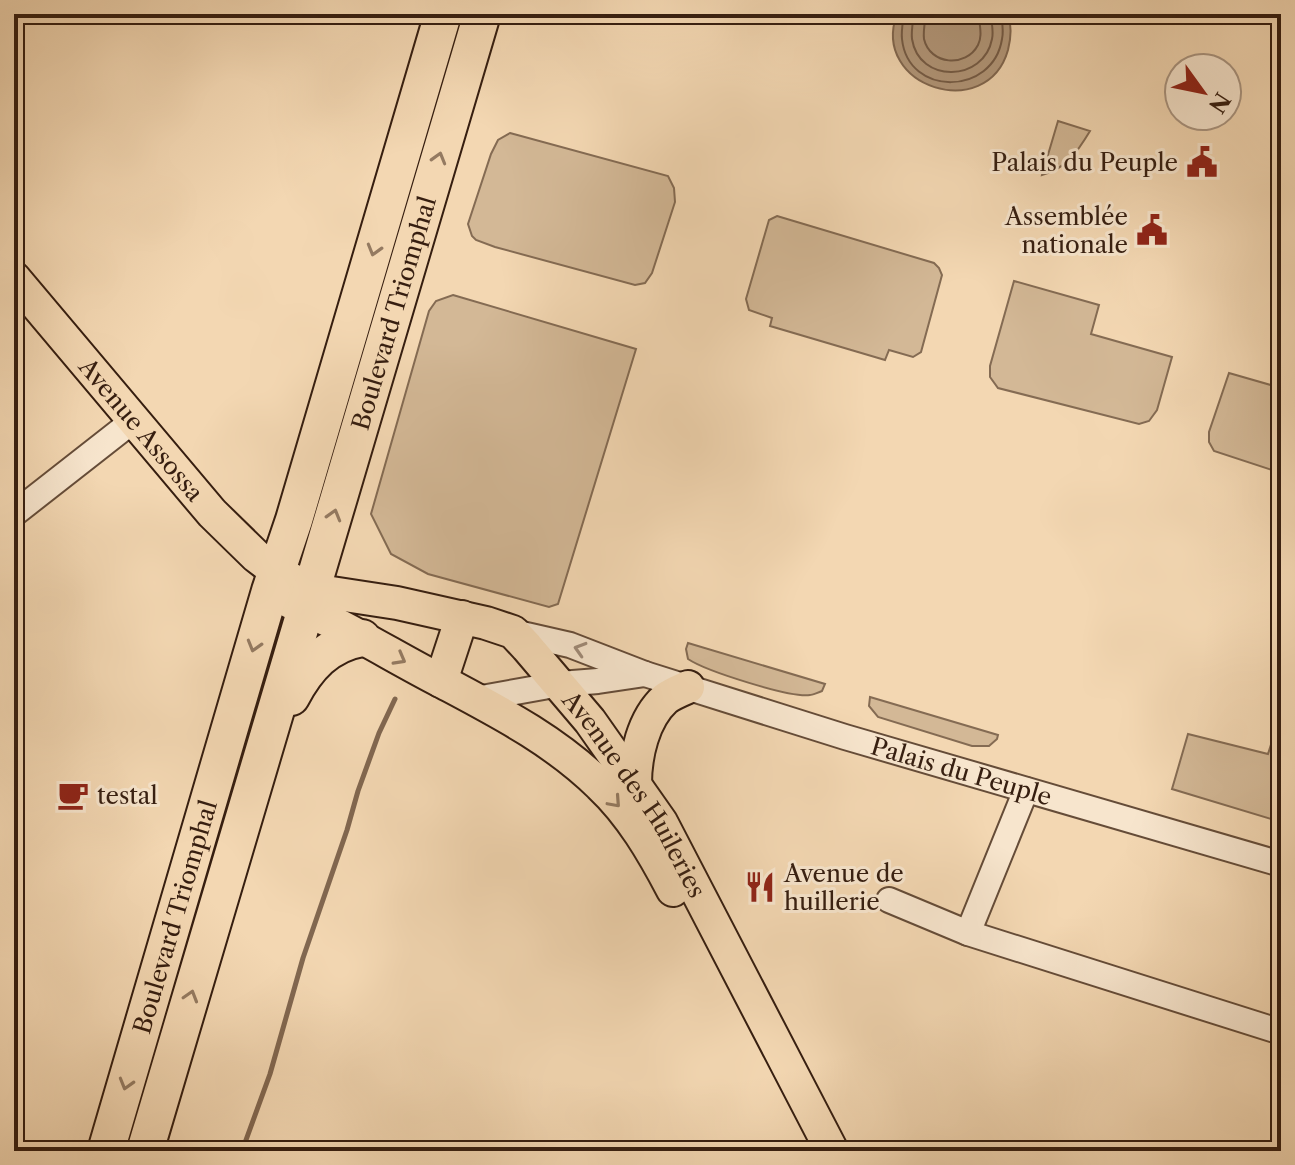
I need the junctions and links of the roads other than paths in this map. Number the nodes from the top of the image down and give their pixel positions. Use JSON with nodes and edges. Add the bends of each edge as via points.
{"nodes":[{"id":1,"x":443,"y":14,"type":"edge"},
{"id":2,"x":482,"y":14,"type":"edge"},
{"id":3,"x":14,"y":278,"type":"edge"},
{"id":4,"x":14,"y":303,"type":"edge"},
{"id":5,"x":127,"y":425,"type":"junction"},
{"id":6,"x":14,"y":514,"type":"edge"},
{"id":7,"x":274,"y":582,"type":"junction"},
{"id":8,"x":309,"y":600,"type":"junction"},
{"id":9,"x":462,"y":617,"type":"junction"},
{"id":10,"x":513,"y":632,"type":"junction"},
{"id":11,"x":362,"y":638,"type":"junction"},
{"id":12,"x":645,"y":674,"type":"junction"},
{"id":13,"x":441,"y":681,"type":"junction"},
{"id":14,"x":560,"y":684,"type":"junction"},
{"id":15,"x":688,"y":687,"type":"junction"},
{"id":16,"x":476,"y":699,"type":"junction"},
{"id":17,"x":269,"y":737,"type":"junction"},
{"id":18,"x":635,"y":784,"type":"junction"},
{"id":19,"x":1026,"y":790,"type":"junction"},
{"id":20,"x":1281,"y":864,"type":"edge"},
{"id":21,"x":678,"y":879,"type":"junction"},
{"id":22,"x":889,"y":900,"type":"dead end"},
{"id":23,"x":968,"y":933,"type":"junction"},
{"id":24,"x":1281,"y":1032,"type":"edge"},
{"id":25,"x":106,"y":1151,"type":"edge"},
{"id":26,"x":145,"y":1151,"type":"edge"},
{"id":27,"x":811,"y":1151,"type":"edge"},
{"id":28,"x":832,"y":1151,"type":"edge"}],
"edges":[{"from":1,"to":7,"type":"highway","name":"Boulevard Triomphal","one_way":true},
{"from":8,"to":2,"type":"highway","name":"Boulevard Triomphal","one_way":true},
{"from":3,"to":5,"type":"main road","name":"Avenue Assossa"},
{"from":4,"to":5,"type":"main road","name":"Avenue Assossa"},
{"from":5,"to":6,"type":"street"},
{"from":5,"to":7,"type":"main road","name":"Avenue Assossa","via":[[256,556]]},
{"from":7,"to":8,"type":"main road","name":"Avenue Assossa"},
{"from":7,"to":25,"type":"highway","name":"Boulevard Triomphal","one_way":true},
{"from":8,"to":9,"type":"main road","via":[[397,603]]},
{"from":8,"to":11,"type":"main road","name":"Avenue des Huileries"},
{"from":8,"to":17,"type":"highway","name":"Boulevard Triomphal"},
{"from":9,"to":10,"type":"main road"},
{"from":9,"to":13,"type":"main road"},
{"from":12,"to":10,"type":"street","name":"Palais du Peuple","one_way":true,"via":[[570,645]]},
{"from":10,"to":14,"type":"main road","name":"Avenue des Huileries"},
{"from":11,"to":13,"type":"main road","name":"Avenue des Huileries","one_way":true},
{"from":11,"to":17,"type":"highway","via":[[333,647],[316,660]]},
{"from":12,"to":14,"type":"street","name":"Palais du Peuple"},
{"from":12,"to":15,"type":"street","name":"Palais du Peuple"},
{"from":13,"to":16,"type":"main road","name":"Avenue des Huileries"},
{"from":14,"to":16,"type":"street","name":"Palais du Peuple"},
{"from":14,"to":18,"type":"main road","name":"Avenue des Huileries"},
{"from":15,"to":18,"type":"main road","via":[[666,698],[652,716],[635,766]]},
{"from":15,"to":19,"type":"street","name":"Palais du Peuple"},
{"from":16,"to":21,"type":"main road","name":"Avenue des Huileries","one_way":true,"via":[[549,742],[601,786]]},
{"from":26,"to":17,"type":"highway","name":"Boulevard Triomphal","one_way":true},
{"from":18,"to":21,"type":"main road","name":"Avenue des Huileries","via":[[661,822]]},
{"from":19,"to":20,"type":"street","name":"Palais du Peuple"},
{"from":19,"to":23,"type":"street"},
{"from":21,"to":27,"type":"main road","name":"Avenue des Huileries"},
{"from":21,"to":28,"type":"main road","name":"Avenue des Huileries"},
{"from":22,"to":23,"type":"street"},
{"from":23,"to":24,"type":"street"}]}
